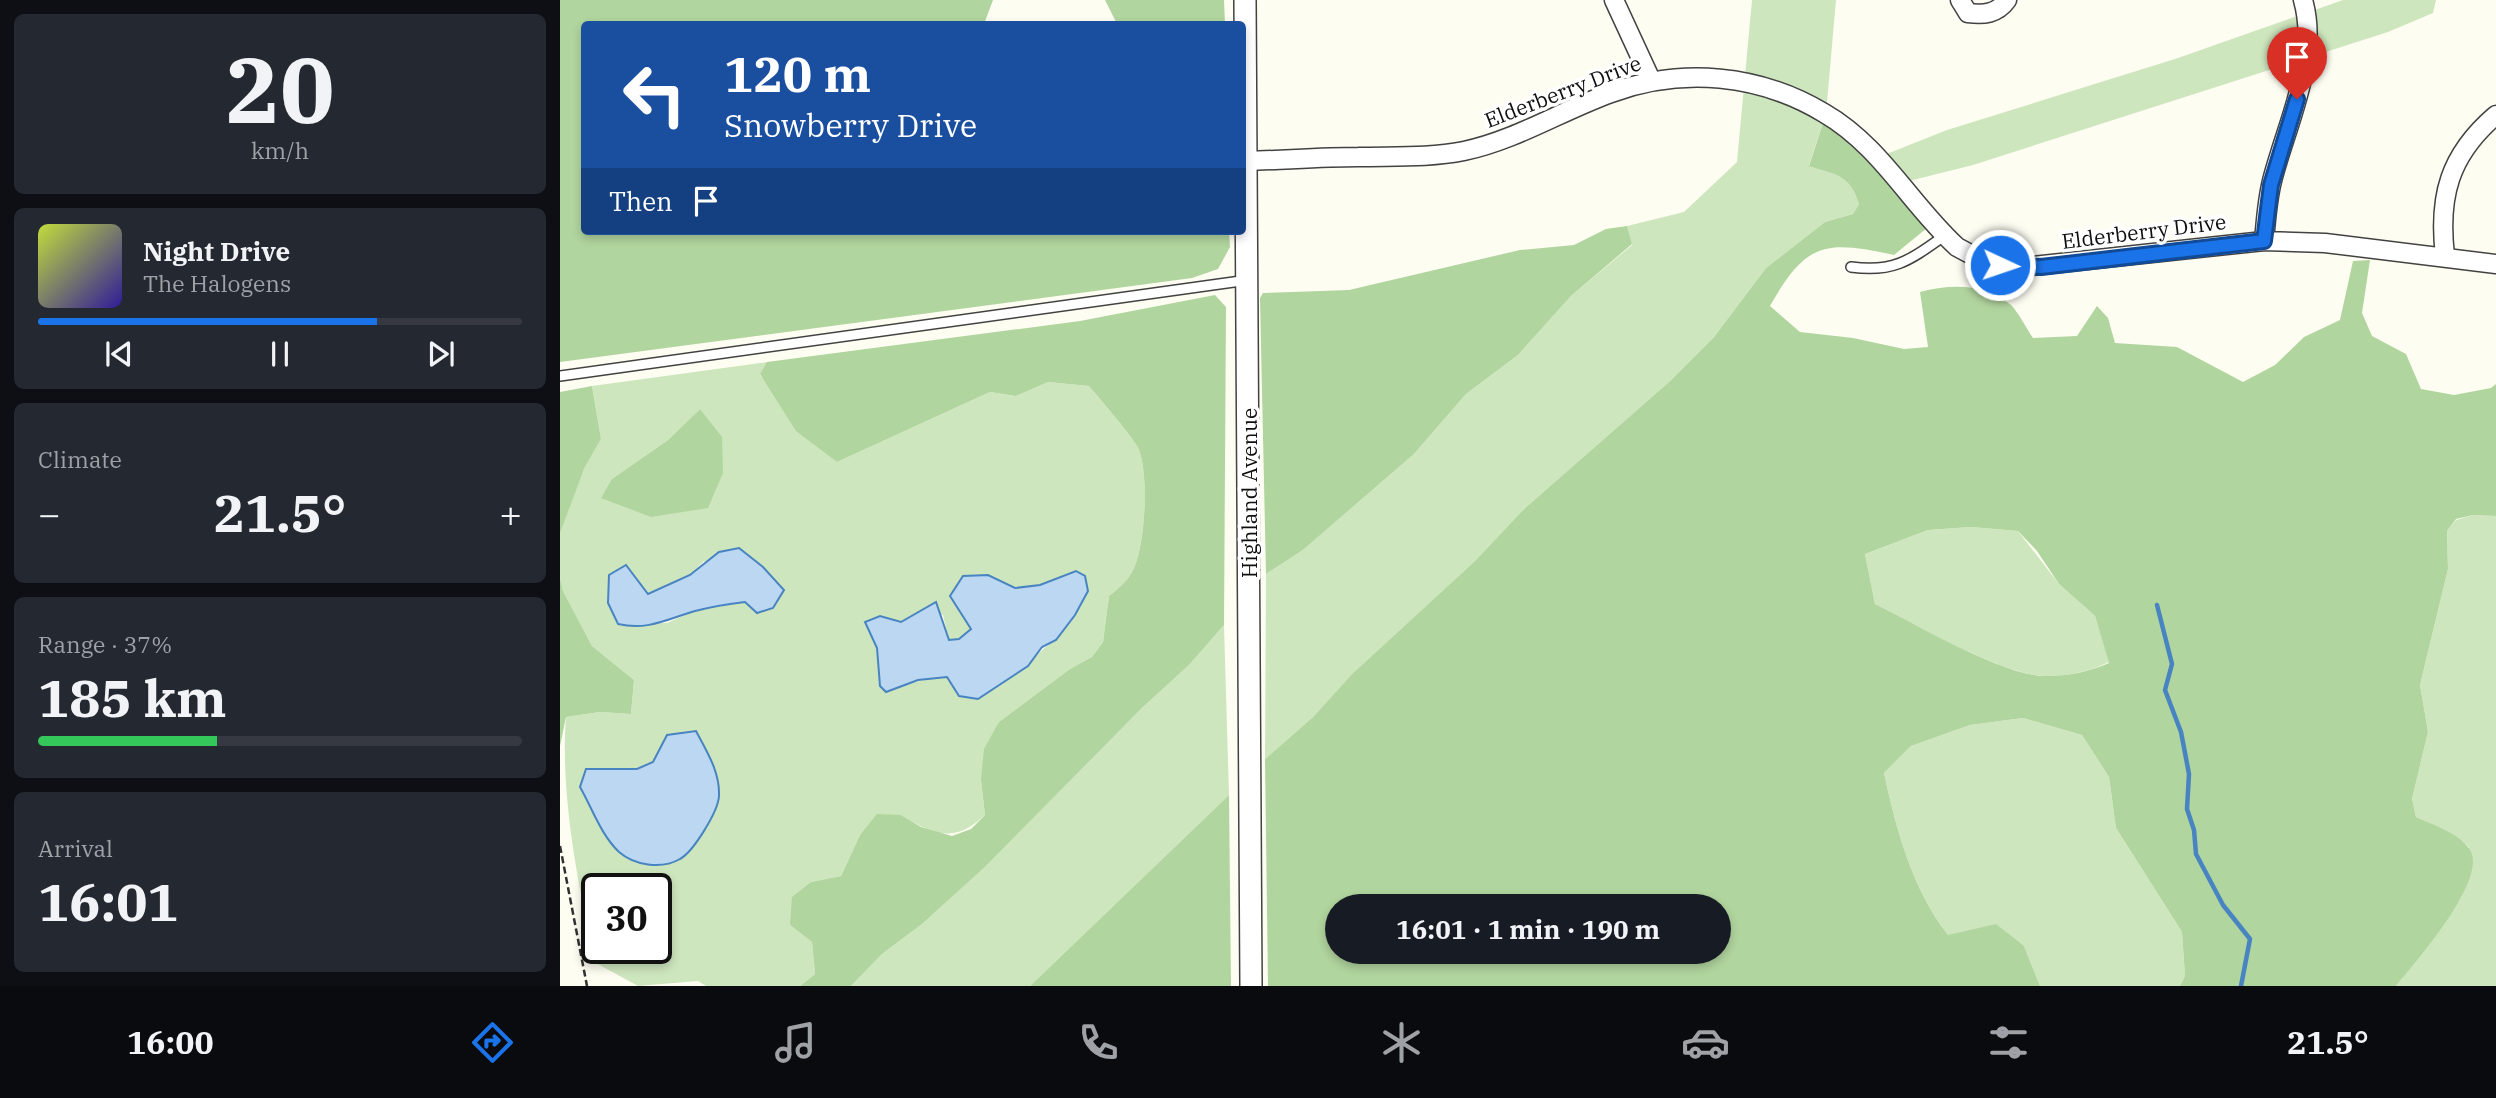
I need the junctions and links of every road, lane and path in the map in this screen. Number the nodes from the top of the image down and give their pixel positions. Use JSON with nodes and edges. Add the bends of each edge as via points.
{"nodes":[{"id":1,"x":1245,"y":0,"type":"edge"},
{"id":2,"x":1614,"y":0,"type":"edge"},
{"id":3,"x":1960,"y":0,"type":"edge"},
{"id":4,"x":2007,"y":0,"type":"edge"},
{"id":5,"x":2303,"y":0,"type":"edge"},
{"id":6,"x":1245,"y":21,"type":"edge"},
{"id":7,"x":1246,"y":80,"type":"edge"},
{"id":8,"x":1651,"y":80,"type":"junction"},
{"id":9,"x":2496,"y":115,"type":"edge"},
{"id":10,"x":1247,"y":161,"type":"junction"},
{"id":11,"x":1246,"y":174,"type":"edge"},
{"id":12,"x":1246,"y":217,"type":"edge"},
{"id":13,"x":1944,"y":236,"type":"junction"},
{"id":14,"x":2264,"y":241,"type":"junction"},
{"id":15,"x":2445,"y":256,"type":"junction"},
{"id":16,"x":2496,"y":264,"type":"edge"},
{"id":17,"x":1851,"y":267,"type":"dead end"},
{"id":18,"x":1248,"y":280,"type":"junction"},
{"id":19,"x":560,"y":376,"type":"edge"},
{"id":20,"x":560,"y":846,"type":"edge"},
{"id":21,"x":587,"y":986,"type":"edge"},
{"id":22,"x":1251,"y":986,"type":"edge"}],
"edges":[{"from":1,"to":6,"type":"street","name":"Highland Avenue"},
{"from":2,"to":8,"type":"street"},
{"from":3,"to":4,"type":"street","via":[[1968,13],[1983,15],[1995,12]]},
{"from":5,"to":14,"type":"street","via":[[2305,54],[2297,99],[2271,185]]},
{"from":7,"to":10,"type":"street","name":"Highland Avenue"},
{"from":8,"to":10,"type":"street","name":"Elderberry Drive","via":[[1465,151]]},
{"from":8,"to":13,"type":"street","name":"Elderberry Drive","via":[[1740,80],[1798,99],[1866,144]]},
{"from":9,"to":15,"type":"street","via":[[2468,144],[2448,183],[2441,220]]},
{"from":10,"to":11,"type":"street","name":"Highland Avenue"},
{"from":12,"to":18,"type":"street","name":"Highland Avenue"},
{"from":13,"to":14,"type":"street","name":"Elderberry Drive","via":[[1985,262],[2028,268]]},
{"from":13,"to":17,"type":"lane","via":[[1900,265],[1874,270]]},
{"from":14,"to":15,"type":"street","name":"Elderberry Drive"},
{"from":15,"to":16,"type":"street","name":"Elderberry Drive"},
{"from":18,"to":19,"type":"lane"},
{"from":18,"to":22,"type":"street","name":"Highland Avenue"},
{"from":20,"to":21,"type":"path"}]}
